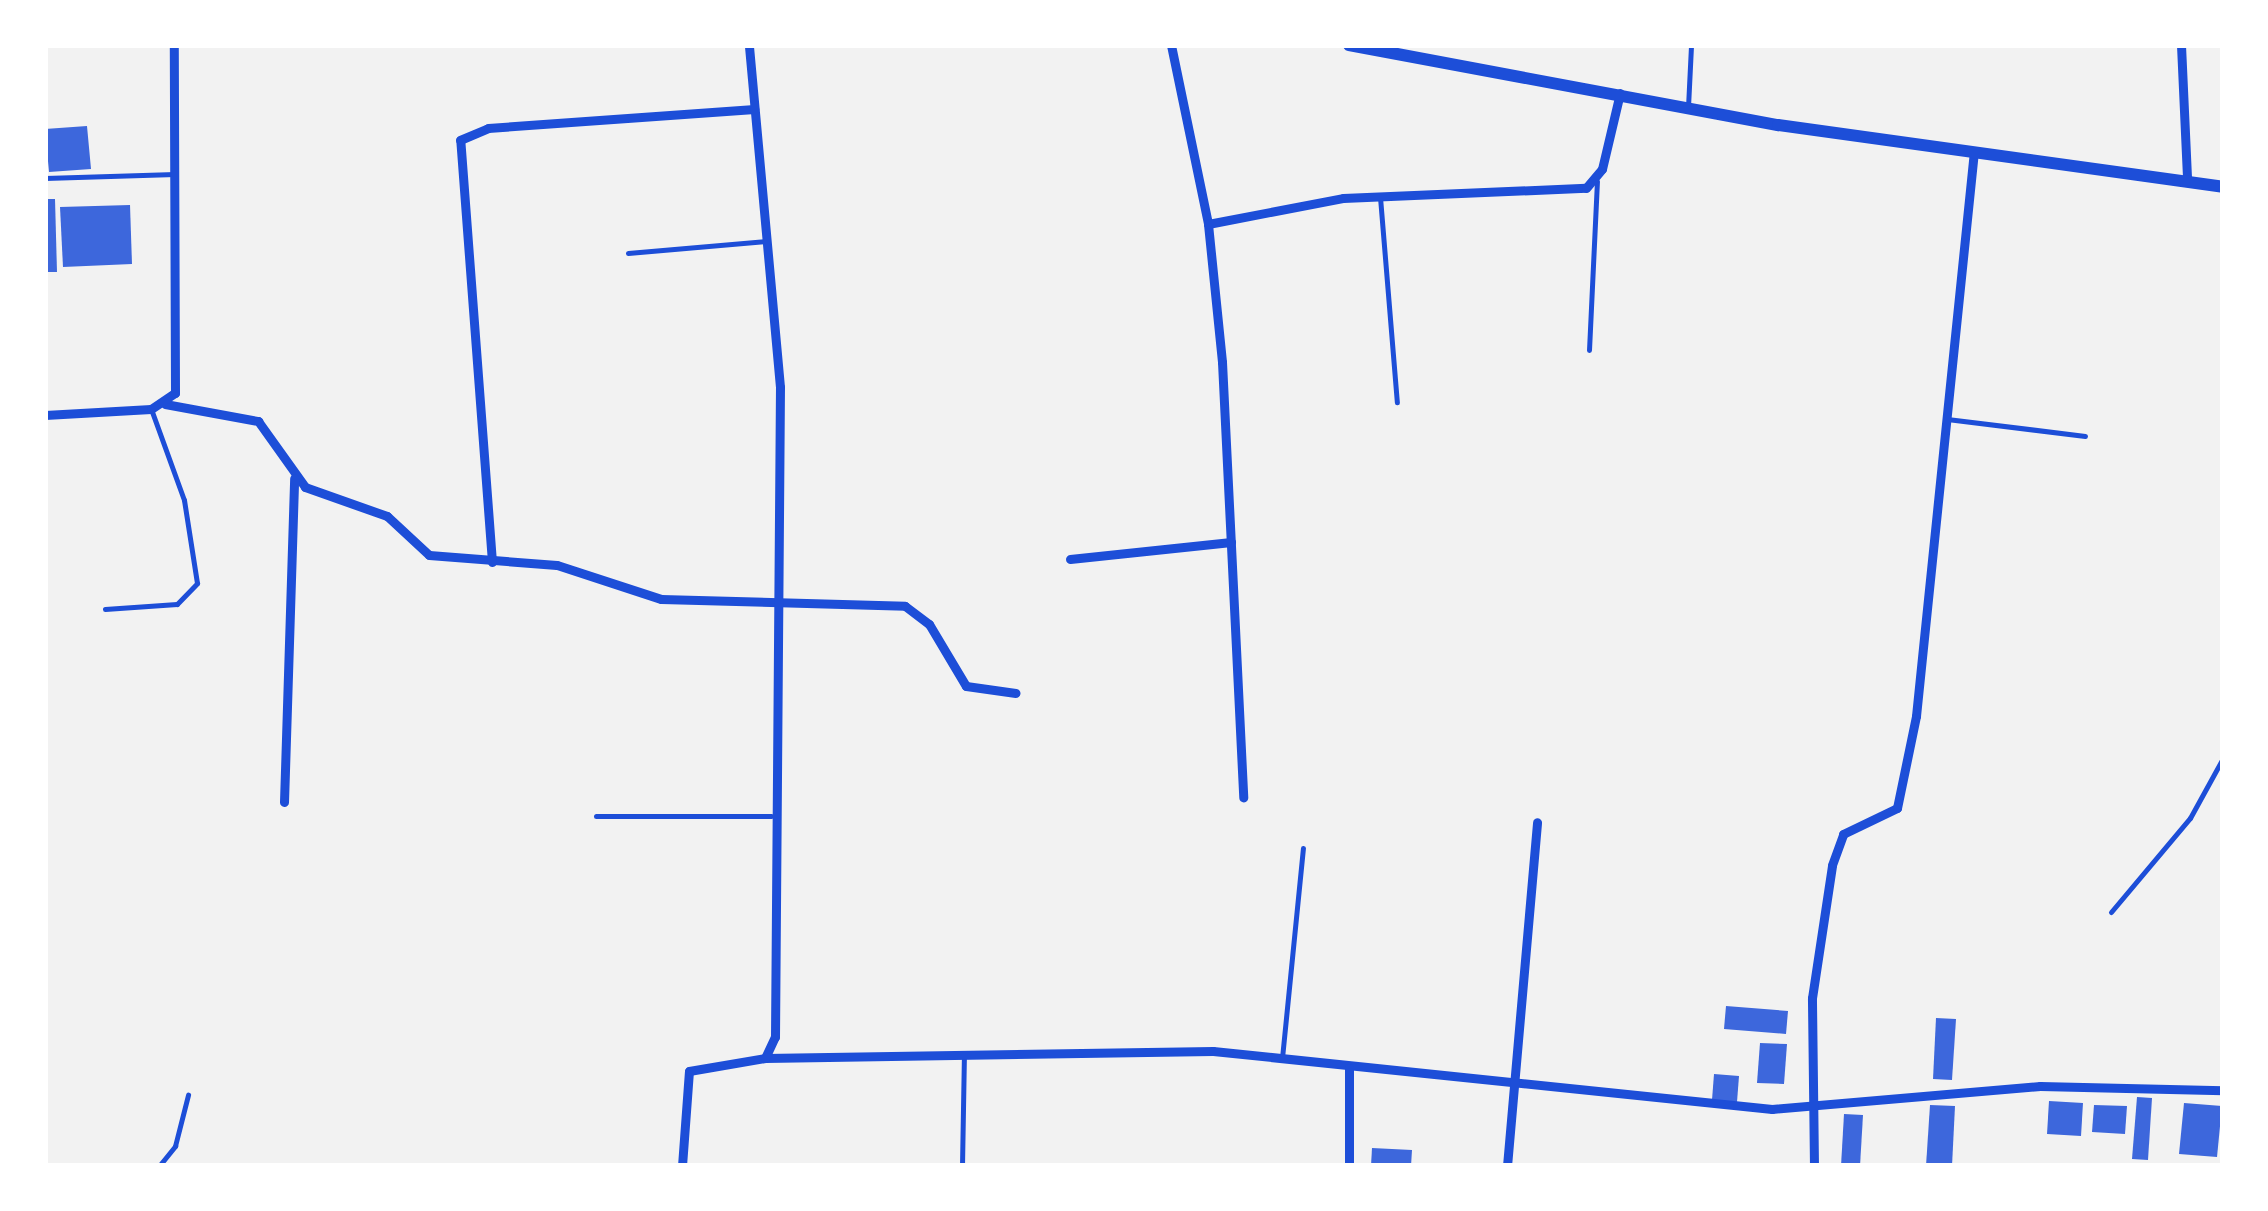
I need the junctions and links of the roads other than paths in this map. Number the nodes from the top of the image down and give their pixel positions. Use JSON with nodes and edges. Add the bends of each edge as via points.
{"nodes":[{"id":1,"x":174,"y":45,"type":"edge"},
{"id":2,"x":749,"y":45,"type":"edge"},
{"id":3,"x":1172,"y":45,"type":"edge"},
{"id":4,"x":1349,"y":45,"type":"edge"},
{"id":5,"x":1692,"y":45,"type":"edge"},
{"id":6,"x":2181,"y":45,"type":"edge"},
{"id":7,"x":1620,"y":93,"type":"junction"},
{"id":8,"x":754,"y":109,"type":"junction"},
{"id":9,"x":1688,"y":110,"type":"junction"},
{"id":10,"x":1975,"y":148,"type":"junction"},
{"id":11,"x":174,"y":174,"type":"junction"},
{"id":12,"x":45,"y":178,"type":"edge"},
{"id":13,"x":2187,"y":179,"type":"junction"},
{"id":14,"x":1596,"y":181,"type":"junction"},
{"id":15,"x":2223,"y":187,"type":"edge"},
{"id":16,"x":1380,"y":194,"type":"junction"},
{"id":17,"x":1208,"y":224,"type":"junction"},
{"id":18,"x":769,"y":241,"type":"junction"},
{"id":19,"x":628,"y":253,"type":"dead end"},
{"id":20,"x":1590,"y":350,"type":"dead end"},
{"id":21,"x":1396,"y":402,"type":"dead end"},
{"id":22,"x":165,"y":404,"type":"junction"},
{"id":23,"x":151,"y":409,"type":"junction"},
{"id":24,"x":45,"y":415,"type":"edge"},
{"id":25,"x":1944,"y":419,"type":"junction"},
{"id":26,"x":2085,"y":436,"type":"dead end"},
{"id":27,"x":294,"y":478,"type":"junction"},
{"id":28,"x":1232,"y":542,"type":"junction"},
{"id":29,"x":1070,"y":558,"type":"dead end"},
{"id":30,"x":492,"y":562,"type":"junction"},
{"id":31,"x":774,"y":603,"type":"junction"},
{"id":32,"x":105,"y":609,"type":"dead end"},
{"id":33,"x":1016,"y":694,"type":"dead end"},
{"id":34,"x":2223,"y":758,"type":"edge"},
{"id":35,"x":1243,"y":798,"type":"dead end"},
{"id":36,"x":284,"y":802,"type":"dead end"},
{"id":37,"x":596,"y":816,"type":"dead end"},
{"id":38,"x":771,"y":816,"type":"junction"},
{"id":39,"x":1537,"y":822,"type":"dead end"},
{"id":40,"x":1303,"y":848,"type":"dead end"},
{"id":41,"x":2111,"y":912,"type":"dead end"},
{"id":42,"x":964,"y":1056,"type":"junction"},
{"id":43,"x":765,"y":1058,"type":"junction"},
{"id":44,"x":1282,"y":1058,"type":"junction"},
{"id":45,"x":1349,"y":1068,"type":"junction"},
{"id":46,"x":1517,"y":1085,"type":"junction"},
{"id":47,"x":2223,"y":1090,"type":"edge"},
{"id":48,"x":188,"y":1095,"type":"dead end"},
{"id":49,"x":1810,"y":1106,"type":"junction"},
{"id":50,"x":159,"y":1166,"type":"edge"},
{"id":51,"x":682,"y":1166,"type":"edge"},
{"id":52,"x":962,"y":1166,"type":"edge"},
{"id":53,"x":1349,"y":1166,"type":"edge"},
{"id":54,"x":1507,"y":1166,"type":"edge"},
{"id":55,"x":1814,"y":1166,"type":"edge"}],
"edges":[{"from":1,"to":11,"type":"street"},
{"from":2,"to":8,"type":"street"},
{"from":3,"to":17,"type":"street"},
{"from":4,"to":7,"type":"main road"},
{"from":5,"to":9,"type":"lane"},
{"from":6,"to":13,"type":"street"},
{"from":7,"to":9,"type":"main road"},
{"from":7,"to":14,"type":"street"},
{"from":8,"to":18,"type":"street"},
{"from":8,"to":30,"type":"street","via":[[488,128],[460,140]]},
{"from":9,"to":10,"type":"main road"},
{"from":10,"to":13,"type":"main road"},
{"from":10,"to":25,"type":"street"},
{"from":11,"to":12,"type":"lane"},
{"from":11,"to":22,"type":"street","via":[[176,378]]},
{"from":13,"to":15,"type":"main road"},
{"from":14,"to":16,"type":"street","via":[[1572,190]]},
{"from":14,"to":20,"type":"lane"},
{"from":16,"to":17,"type":"street"},
{"from":16,"to":21,"type":"lane"},
{"from":17,"to":28,"type":"street"},
{"from":18,"to":19,"type":"lane"},
{"from":18,"to":31,"type":"street","via":[[780,387]]},
{"from":22,"to":23,"type":"street"},
{"from":22,"to":27,"type":"street","via":[[258,421]]},
{"from":23,"to":24,"type":"street"},
{"from":23,"to":32,"type":"lane","via":[[184,500],[197,583],[177,604]]},
{"from":25,"to":26,"type":"lane"},
{"from":25,"to":49,"type":"street","via":[[1937,560],[1903,792],[1898,808],[1842,834],[1836,848],[1814,972]]},
{"from":27,"to":30,"type":"street","via":[[387,516],[429,555]]},
{"from":27,"to":36,"type":"street"},
{"from":28,"to":29,"type":"street"},
{"from":28,"to":35,"type":"street"},
{"from":30,"to":31,"type":"street","via":[[557,564],[650,597]]},
{"from":31,"to":33,"type":"street","via":[[905,606],[929,624],[956,678]]},
{"from":31,"to":38,"type":"street"},
{"from":34,"to":41,"type":"lane","via":[[2182,828]]},
{"from":37,"to":38,"type":"lane"},
{"from":38,"to":43,"type":"street","via":[[775,1037]]},
{"from":39,"to":46,"type":"street"},
{"from":40,"to":44,"type":"lane"},
{"from":42,"to":43,"type":"street"},
{"from":42,"to":44,"type":"street"},
{"from":42,"to":52,"type":"lane"},
{"from":43,"to":51,"type":"street","via":[[689,1071]]},
{"from":44,"to":45,"type":"street"},
{"from":45,"to":46,"type":"street"},
{"from":45,"to":53,"type":"street"},
{"from":46,"to":49,"type":"street"},
{"from":46,"to":54,"type":"street"},
{"from":47,"to":49,"type":"street","via":[[2040,1086]]},
{"from":48,"to":50,"type":"lane","via":[[175,1146]]},
{"from":49,"to":55,"type":"street"}]}
